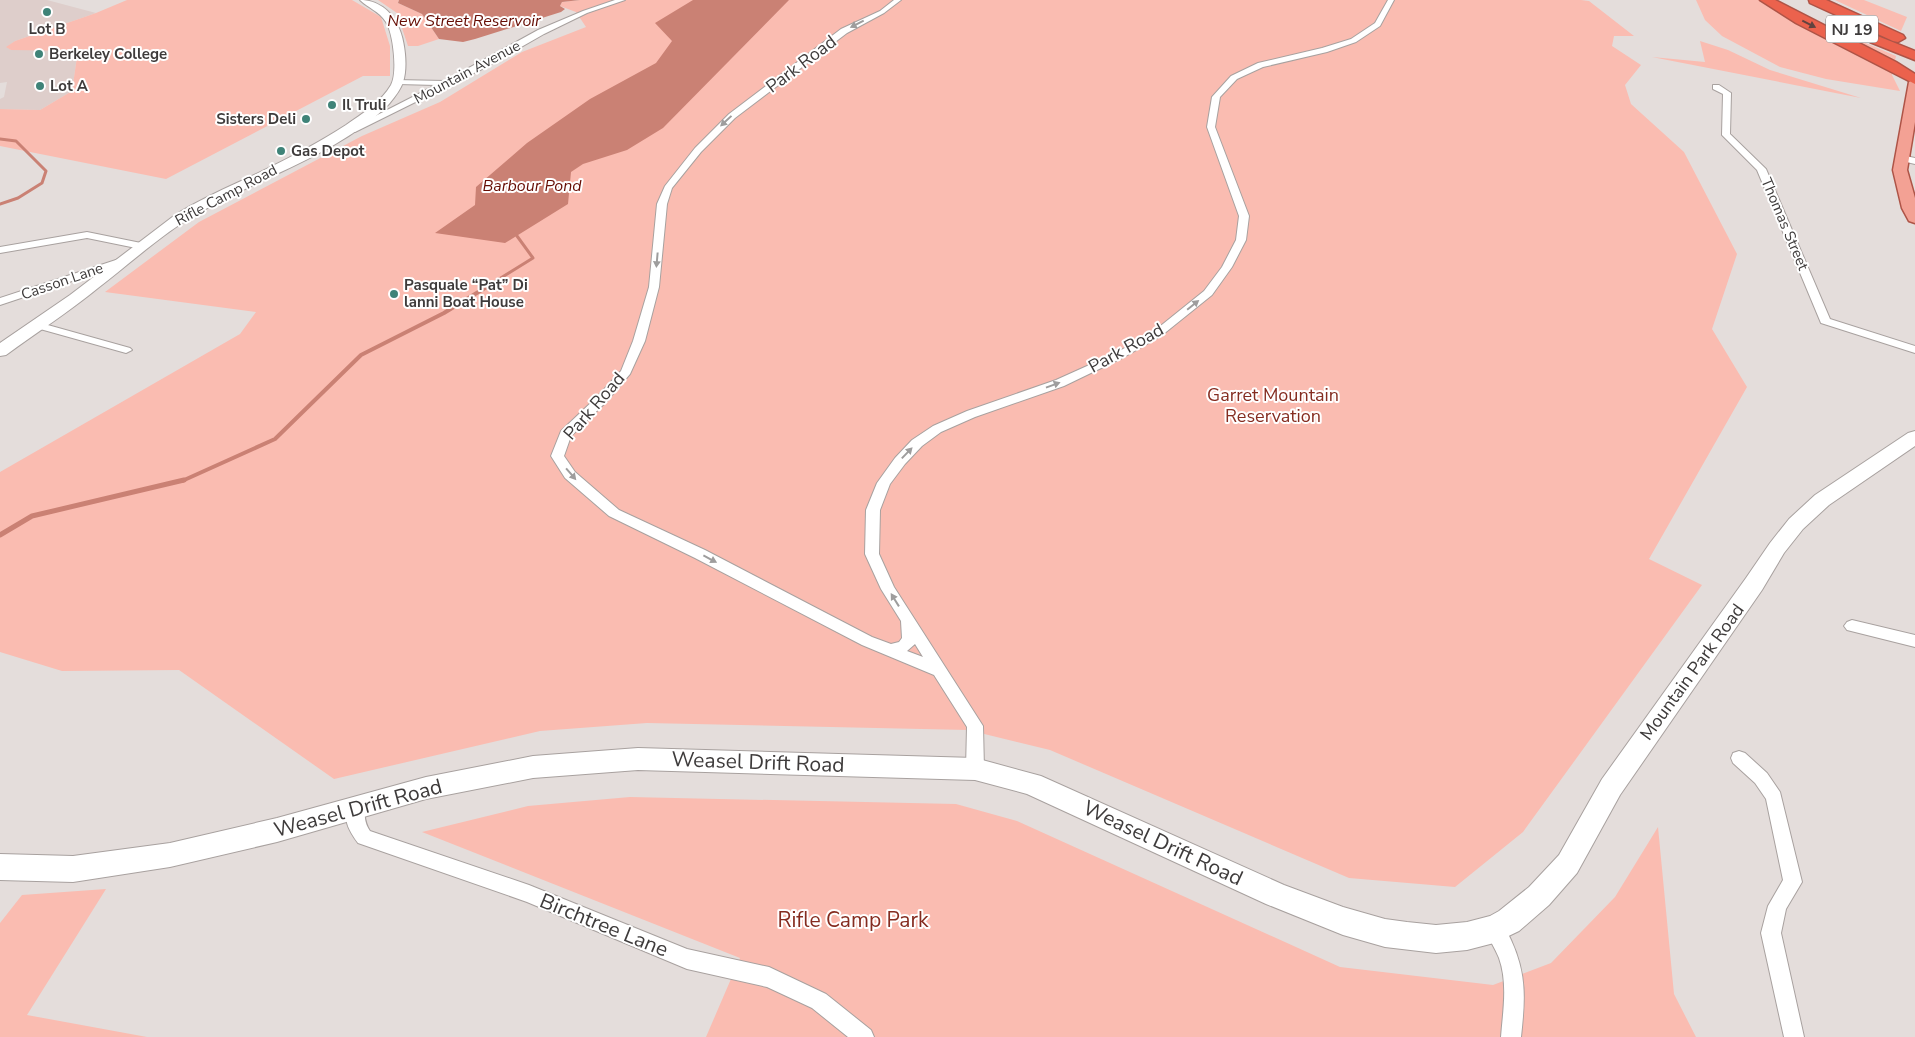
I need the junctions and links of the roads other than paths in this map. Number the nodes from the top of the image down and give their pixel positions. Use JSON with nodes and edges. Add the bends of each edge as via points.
{"nodes":[{"id":1,"x":365,"y":0,"type":"edge"},
{"id":2,"x":622,"y":0,"type":"edge"},
{"id":3,"x":898,"y":0,"type":"edge"},
{"id":4,"x":1391,"y":0,"type":"edge"},
{"id":5,"x":1766,"y":0,"type":"edge"},
{"id":6,"x":1790,"y":0,"type":"edge"},
{"id":7,"x":1815,"y":0,"type":"edge"},
{"id":8,"x":1837,"y":0,"type":"edge"},
{"id":9,"x":1902,"y":28,"type":"dead end"},
{"id":10,"x":1915,"y":45,"type":"edge"},
{"id":11,"x":1915,"y":56,"type":"edge"},
{"id":12,"x":1883,"y":61,"type":"junction"},
{"id":13,"x":1915,"y":66,"type":"edge"},
{"id":14,"x":1915,"y":81,"type":"edge"},
{"id":15,"x":398,"y":82,"type":"junction"},
{"id":16,"x":448,"y":83,"type":"junction"},
{"id":17,"x":1716,"y":87,"type":"dead end"},
{"id":18,"x":1912,"y":120,"type":"edge"},
{"id":19,"x":342,"y":135,"type":"junction"},
{"id":20,"x":1908,"y":160,"type":"edge"},
{"id":21,"x":1913,"y":212,"type":"edge"},
{"id":22,"x":142,"y":246,"type":"junction"},
{"id":23,"x":0,"y":250,"type":"edge"},
{"id":24,"x":125,"y":260,"type":"junction"},
{"id":25,"x":0,"y":302,"type":"edge"},
{"id":26,"x":1825,"y":320,"type":"joint"},
{"id":27,"x":37,"y":325,"type":"junction"},
{"id":28,"x":0,"y":350,"type":"edge"},
{"id":29,"x":126,"y":350,"type":"dead end"},
{"id":30,"x":1915,"y":350,"type":"edge"},
{"id":31,"x":1915,"y":437,"type":"edge"},
{"id":32,"x":907,"y":619,"type":"junction"},
{"id":33,"x":1852,"y":626,"type":"dead end"},
{"id":34,"x":1915,"y":641,"type":"edge"},
{"id":35,"x":890,"y":651,"type":"junction"},
{"id":36,"x":940,"y":671,"type":"junction"},
{"id":37,"x":1739,"y":758,"type":"dead end"},
{"id":38,"x":974,"y":769,"type":"junction"},
{"id":39,"x":356,"y":808,"type":"junction"},
{"id":40,"x":0,"y":867,"type":"edge"},
{"id":41,"x":1494,"y":929,"type":"junction"},
{"id":42,"x":864,"y":1037,"type":"edge"},
{"id":43,"x":1511,"y":1037,"type":"edge"},
{"id":44,"x":1794,"y":1037,"type":"edge"}],
"edges":[{"from":1,"to":15,"type":"street","via":[[383,10],[391,20],[398,47]]},
{"from":2,"to":16,"type":"street","name":"Mountain Avenue","via":[[541,32]]},
{"from":3,"to":35,"type":"street","name":"Park Road","one_way":true,"via":[[844,31],[732,116],[698,150],[668,188],[662,204],[654,287],[639,341],[626,372],[565,434],[557,456],[570,476],[614,512]]},
{"from":32,"to":4,"type":"street","name":"Park Road","one_way":true,"via":[[872,554],[873,510],[884,483],[900,461],[937,429],[1060,383],[1135,346],[1157,334],[1208,293],[1241,240],[1244,216],[1211,127],[1214,102],[1222,89],[1232,78],[1264,64],[1318,52],[1358,37],[1375,28],[1388,13]]},
{"from":5,"to":12,"type":"highway","one_way":true},
{"from":6,"to":11,"type":"highway","number":"NJ 19"},
{"from":7,"to":10,"type":"highway","number":"NJ 19"},
{"from":8,"to":9,"type":"highway"},
{"from":12,"to":13,"type":"highway"},
{"from":12,"to":14,"type":"highway"},
{"from":14,"to":18,"type":"main road"},
{"from":15,"to":16,"type":"street"},
{"from":15,"to":19,"type":"street","name":"Rifle Camp Road","via":[[380,105]]},
{"from":16,"to":19,"type":"street","name":"Mountain Avenue"},
{"from":17,"to":26,"type":"street","name":"Thomas Street","via":[[1728,93],[1726,136],[1765,176]]},
{"from":18,"to":20,"type":"main road"},
{"from":19,"to":22,"type":"street","name":"Rifle Camp Road","via":[[196,208]]},
{"from":20,"to":21,"type":"main road","via":[[1900,170]]},
{"from":22,"to":23,"type":"street","via":[[87,235]]},
{"from":22,"to":24,"type":"street","name":"Rifle Camp Road"},
{"from":24,"to":25,"type":"street","name":"Casson Lane"},
{"from":24,"to":27,"type":"street","name":"Rifle Camp Road"},
{"from":26,"to":30,"type":"street"},
{"from":27,"to":28,"type":"street","name":"Rifle Camp Road"},
{"from":27,"to":29,"type":"street"},
{"from":31,"to":41,"type":"street","name":"Mountain Park Road","via":[[1822,500],[1796,524],[1611,787],[1568,864],[1526,908]]},
{"from":32,"to":35,"type":"street","via":[[910,639],[904,646]]},
{"from":32,"to":36,"type":"street","name":"Park Road"},
{"from":33,"to":34,"type":"street"},
{"from":35,"to":36,"type":"street","name":"Park Road"},
{"from":36,"to":38,"type":"street","name":"Park Road","via":[[975,726]]},
{"from":37,"to":44,"type":"street","via":[[1761,778],[1774,797],[1793,882],[1777,906],[1771,933]]},
{"from":38,"to":39,"type":"street","name":"Weasel Drift Road","via":[[629,760],[533,767],[426,788]]},
{"from":38,"to":41,"type":"street","name":"Weasel Drift Road","via":[[1032,784],[1276,895],[1344,921],[1385,933],[1436,938],[1467,936]]},
{"from":39,"to":40,"type":"street","name":"Weasel Drift Road","via":[[230,842],[111,865],[72,869]]},
{"from":39,"to":42,"type":"street","name":"Birchtree Lane","via":[[355,824],[364,837],[529,894],[687,959],[769,977],[819,1001]]},
{"from":41,"to":43,"type":"street","via":[[1514,970]]}]}
